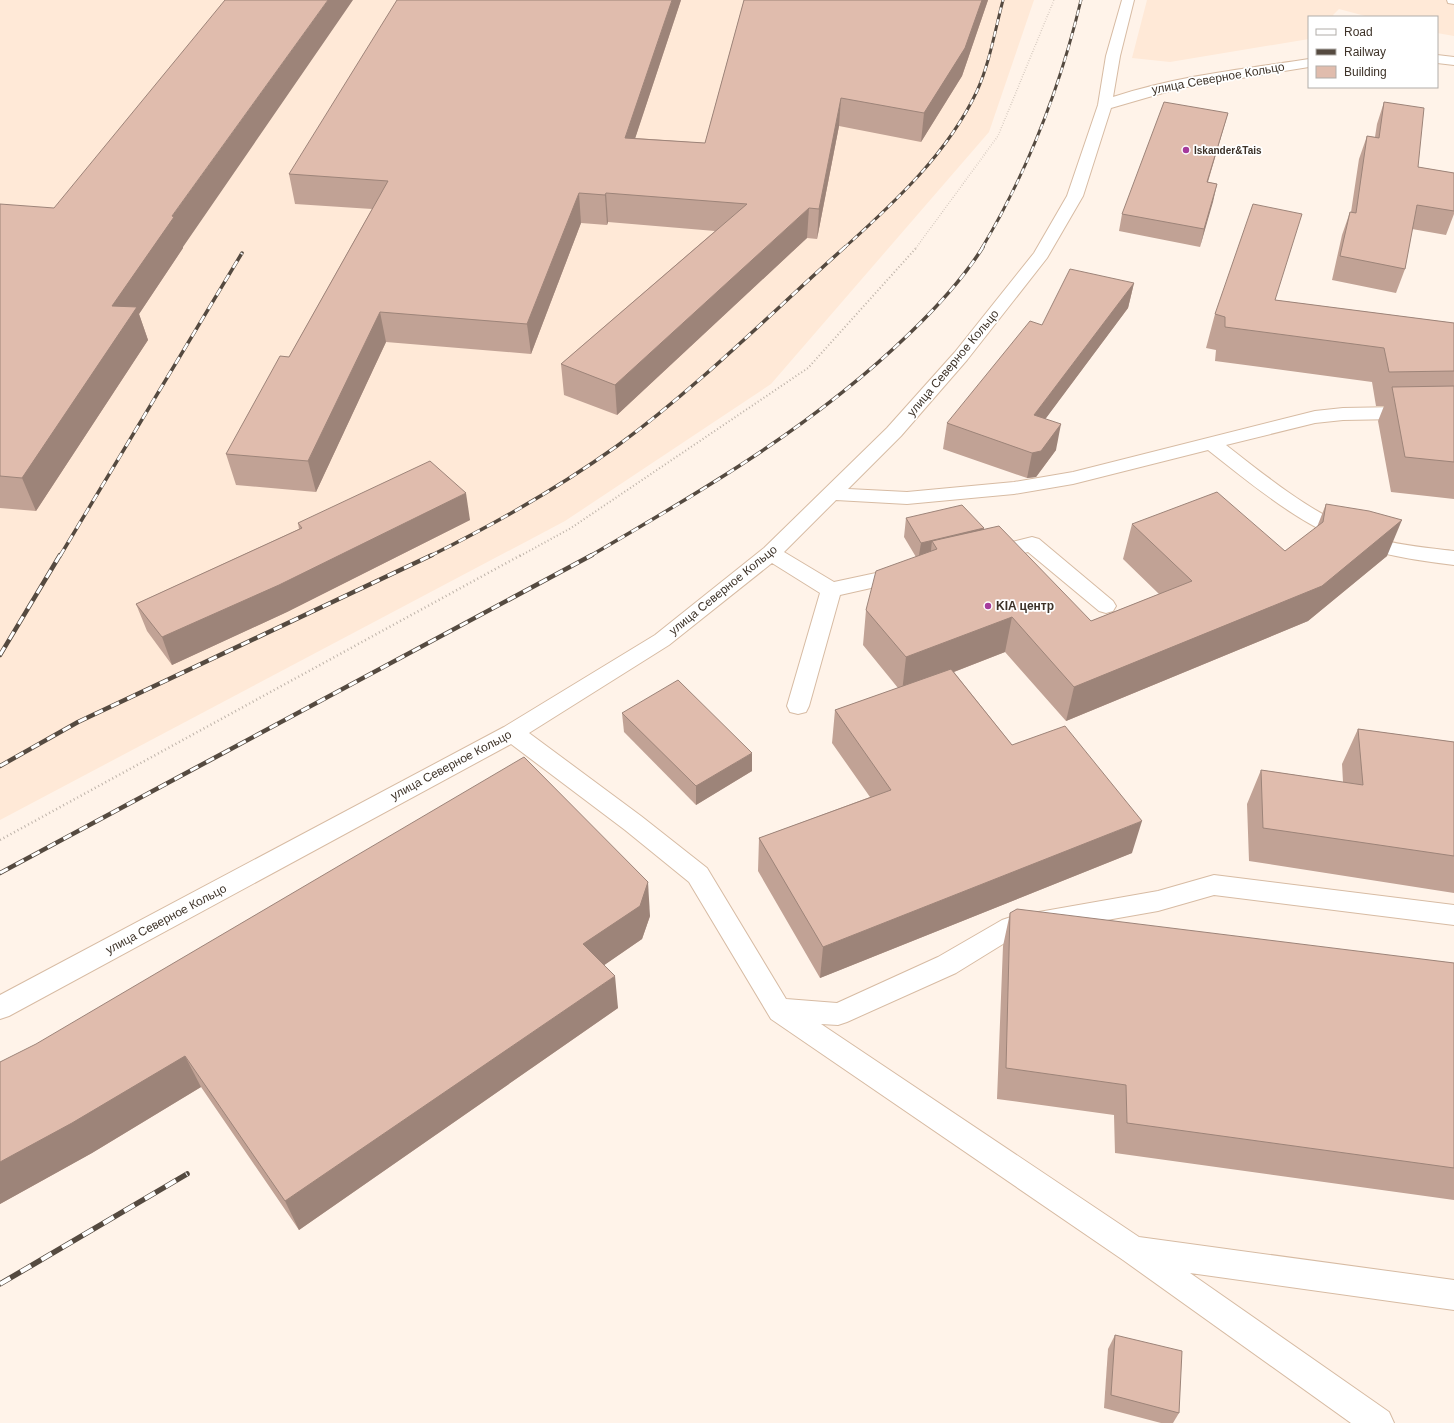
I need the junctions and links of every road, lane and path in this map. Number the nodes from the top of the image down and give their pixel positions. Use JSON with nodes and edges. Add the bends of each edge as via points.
{"nodes":[{"id":1,"x":1054,"y":0,"type":"edge"},
{"id":2,"x":1128,"y":0,"type":"edge"},
{"id":3,"x":1438,"y":59,"type":"edge"},
{"id":4,"x":1454,"y":61,"type":"edge"},
{"id":5,"x":1308,"y":63,"type":"edge"},
{"id":6,"x":1105,"y":105,"type":"junction"},
{"id":7,"x":1454,"y":412,"type":"edge"},
{"id":8,"x":1212,"y":444,"type":"junction"},
{"id":9,"x":831,"y":494,"type":"junction"},
{"id":10,"x":771,"y":553,"type":"junction"},
{"id":11,"x":970,"y":558,"type":"edge"},
{"id":12,"x":1450,"y":559,"type":"edge"},
{"id":13,"x":924,"y":569,"type":"edge"},
{"id":14,"x":831,"y":590,"type":"junction"},
{"id":15,"x":1106,"y":606,"type":"dead end"},
{"id":16,"x":798,"y":706,"type":"dead end"},
{"id":17,"x":512,"y":733,"type":"junction"},
{"id":18,"x":0,"y":840,"type":"edge"},
{"id":19,"x":1454,"y":915,"type":"edge"},
{"id":20,"x":0,"y":1008,"type":"edge"},
{"id":21,"x":779,"y":1010,"type":"junction"},
{"id":22,"x":1133,"y":1250,"type":"junction"},
{"id":23,"x":1454,"y":1295,"type":"edge"},
{"id":24,"x":1378,"y":1423,"type":"edge"}],
"edges":[{"from":1,"to":18,"type":"path","via":[[998,136],[924,239],[808,368],[571,528]]},
{"from":2,"to":6,"type":"street","via":[[1113,56]]},
{"from":3,"to":4,"type":"street"},
{"from":5,"to":6,"type":"street","name":"улица Северное Кольцо","via":[[1172,84]]},
{"from":6,"to":9,"type":"street","name":"улица Северное Кольцо","via":[[1075,196],[1041,255],[922,402]]},
{"from":7,"to":8,"type":"street","via":[[1315,417]]},
{"from":8,"to":9,"type":"street","via":[[1073,478],[1014,488],[908,498]]},
{"from":8,"to":12,"type":"street","via":[[1283,497],[1353,536],[1378,545]]},
{"from":9,"to":10,"type":"street","name":"улица Северное Кольцо"},
{"from":10,"to":14,"type":"street"},
{"from":10,"to":17,"type":"street","name":"улица Северное Кольцо","via":[[662,640]]},
{"from":11,"to":15,"type":"street","via":[[1032,544]]},
{"from":13,"to":14,"type":"street"},
{"from":14,"to":16,"type":"street"},
{"from":17,"to":20,"type":"street","name":"улица Северное Кольцо"},
{"from":17,"to":21,"type":"street","via":[[698,875]]},
{"from":19,"to":21,"type":"street","via":[[1214,886],[1158,901],[1011,927],[947,965],[838,1014]]},
{"from":21,"to":22,"type":"street"},
{"from":22,"to":23,"type":"street"},
{"from":22,"to":24,"type":"street"}]}
